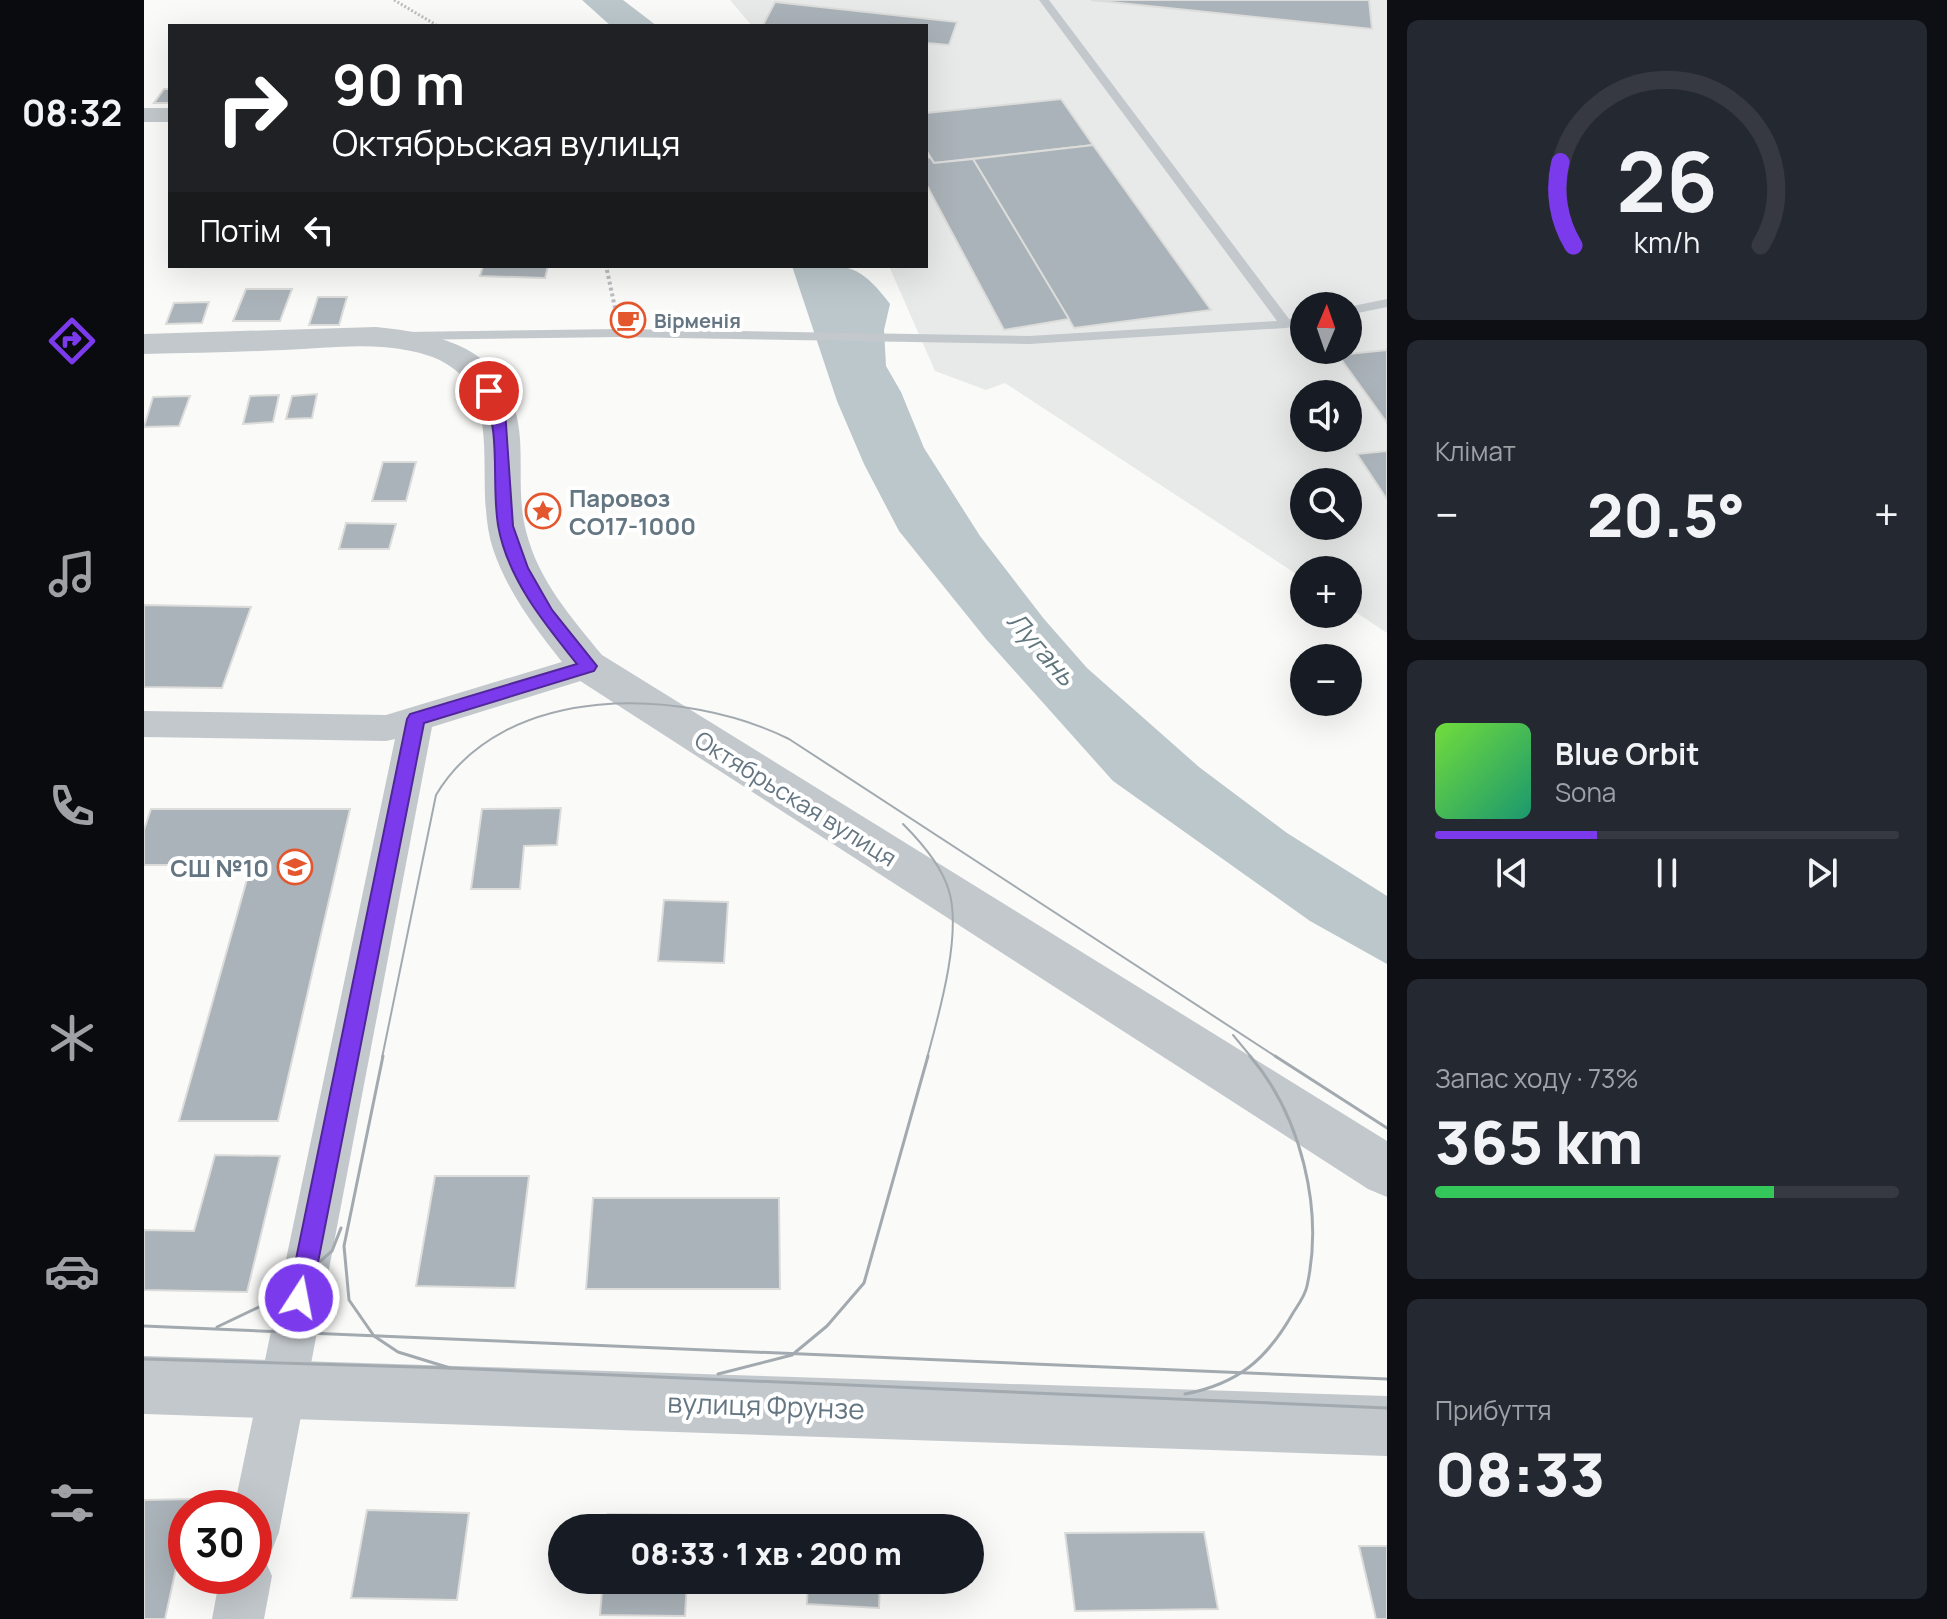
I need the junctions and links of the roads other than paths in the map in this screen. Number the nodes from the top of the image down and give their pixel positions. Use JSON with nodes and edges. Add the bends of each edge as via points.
{"nodes":[{"id":1,"x":1044,"y":0,"type":"edge"},
{"id":2,"x":144,"y":115,"type":"edge"},
{"id":3,"x":168,"y":115,"type":"edge"},
{"id":4,"x":1387,"y":303,"type":"edge"},
{"id":5,"x":1362,"y":308,"type":"edge"},
{"id":6,"x":1290,"y":323,"type":"edge"},
{"id":7,"x":1286,"y":324,"type":"junction"},
{"id":8,"x":394,"y":336,"type":"junction"},
{"id":9,"x":144,"y":344,"type":"edge"},
{"id":10,"x":588,"y":666,"type":"junction"},
{"id":11,"x":416,"y":719,"type":"junction"},
{"id":12,"x":144,"y":724,"type":"edge"},
{"id":13,"x":1387,"y":1171,"type":"edge"},
{"id":14,"x":144,"y":1385,"type":"edge"},
{"id":15,"x":281,"y":1390,"type":"junction"},
{"id":16,"x":1387,"y":1426,"type":"edge"},
{"id":17,"x":262,"y":1490,"type":"edge"},
{"id":18,"x":243,"y":1594,"type":"edge"},
{"id":19,"x":238,"y":1619,"type":"edge"}],
"edges":[{"from":1,"to":7,"type":"lane"},
{"from":2,"to":3,"type":"street"},
{"from":4,"to":5,"type":"lane"},
{"from":6,"to":7,"type":"lane"},
{"from":7,"to":8,"type":"lane","via":[[1029,340],[620,333]]},
{"from":8,"to":9,"type":"street","name":"Октябрьская вулиця"},
{"from":8,"to":10,"type":"street","name":"Октябрьская вулиця","via":[[450,351],[479,372],[498,410],[506,526],[520,568],[546,614]]},
{"from":10,"to":11,"type":"street"},
{"from":10,"to":13,"type":"street","name":"Октябрьская вулиця"},
{"from":11,"to":12,"type":"street","via":[[386,728]]},
{"from":11,"to":15,"type":"street"},
{"from":14,"to":15,"type":"street","name":"вулиця Фрунзе"},
{"from":15,"to":16,"type":"street","name":"вулиця Фрунзе"},
{"from":15,"to":17,"type":"street"},
{"from":18,"to":19,"type":"street"}]}
